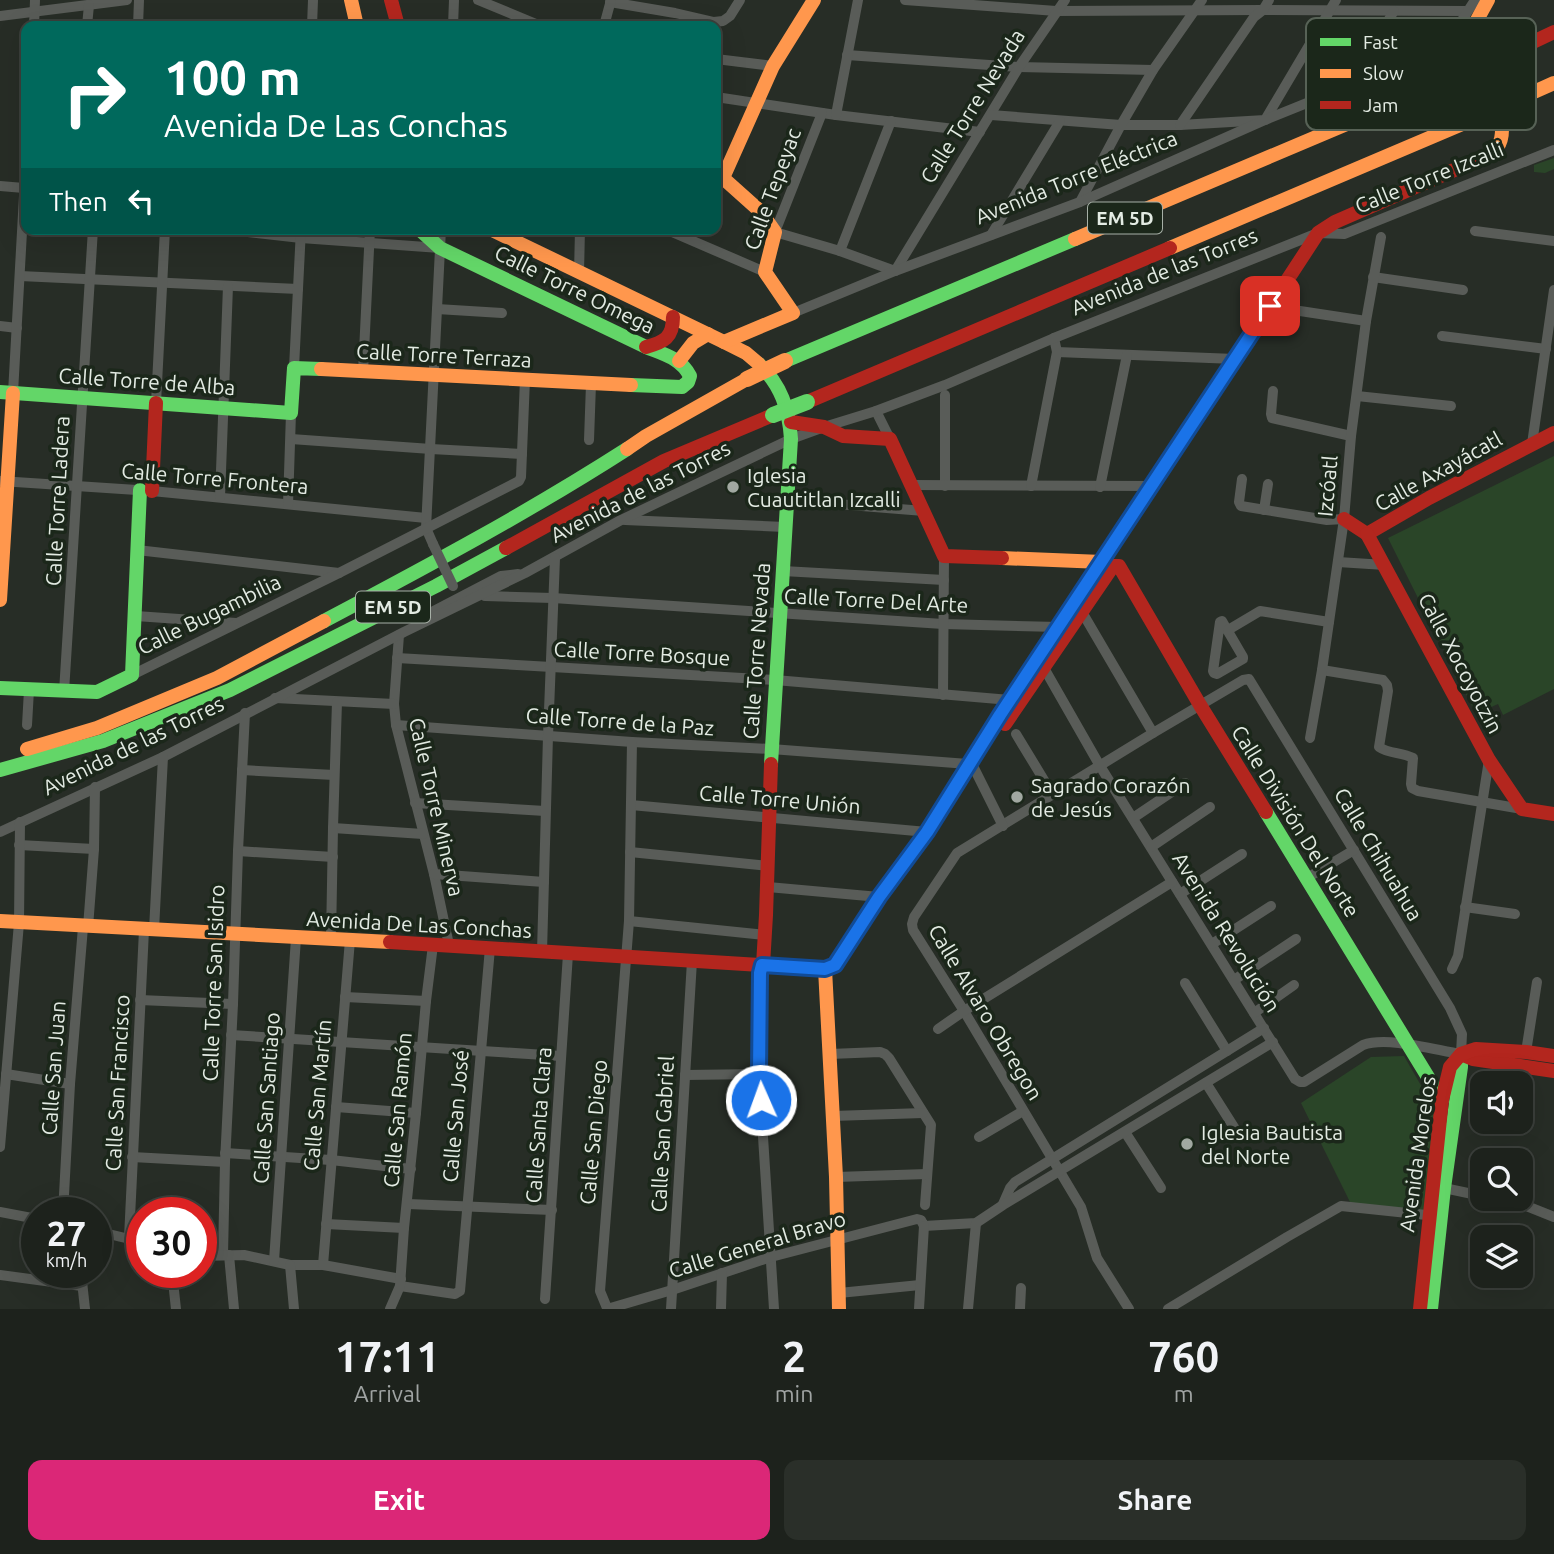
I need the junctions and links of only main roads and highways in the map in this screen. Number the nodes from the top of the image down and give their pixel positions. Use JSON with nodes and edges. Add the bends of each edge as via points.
{"nodes":[{"id":1,"x":351,"y":0,"type":"edge"},
{"id":2,"x":391,"y":0,"type":"edge"},
{"id":3,"x":814,"y":0,"type":"edge"},
{"id":4,"x":1488,"y":0,"type":"edge"},
{"id":5,"x":1472,"y":18,"type":"edge"},
{"id":6,"x":356,"y":21,"type":"edge"},
{"id":7,"x":397,"y":21,"type":"edge"},
{"id":8,"x":1554,"y":32,"type":"edge"},
{"id":9,"x":1536,"y":41,"type":"edge"},
{"id":10,"x":1554,"y":83,"type":"edge"},
{"id":11,"x":1536,"y":91,"type":"edge"},
{"id":12,"x":1332,"y":130,"type":"edge"},
{"id":13,"x":1448,"y":130,"type":"edge"},
{"id":14,"x":1503,"y":130,"type":"edge"},
{"id":15,"x":721,"y":168,"type":"edge"},
{"id":16,"x":721,"y":177,"type":"edge"},
{"id":17,"x":426,"y":235,"type":"edge"},
{"id":18,"x":502,"y":235,"type":"edge"},
{"id":19,"x":793,"y":313,"type":"joint"},
{"id":20,"x":673,"y":317,"type":"junction"},
{"id":21,"x":708,"y":334,"type":"junction"},
{"id":22,"x":724,"y":342,"type":"junction"},
{"id":23,"x":646,"y":347,"type":"junction"},
{"id":24,"x":679,"y":361,"type":"junction"},
{"id":25,"x":6,"y":393,"type":"edge"},
{"id":26,"x":156,"y":403,"type":"junction"},
{"id":27,"x":291,"y":413,"type":"joint"},
{"id":28,"x":791,"y":422,"type":"junction"},
{"id":29,"x":1554,"y":433,"type":"edge"},
{"id":30,"x":4,"y":482,"type":"edge"},
{"id":31,"x":1345,"y":519,"type":"road end"},
{"id":32,"x":1367,"y":534,"type":"junction"},
{"id":33,"x":1109,"y":564,"type":"junction"},
{"id":34,"x":0,"y":600,"type":"edge"},
{"id":35,"x":0,"y":688,"type":"edge"},
{"id":36,"x":0,"y":757,"type":"edge"},
{"id":37,"x":971,"y":766,"type":"junction"},
{"id":38,"x":0,"y":770,"type":"edge"},
{"id":39,"x":1554,"y":814,"type":"edge"},
{"id":40,"x":0,"y":921,"type":"edge"},
{"id":41,"x":762,"y":965,"type":"junction"},
{"id":42,"x":830,"y":967,"type":"junction"},
{"id":43,"x":1461,"y":1054,"type":"junction"},
{"id":44,"x":1554,"y":1056,"type":"edge"},
{"id":45,"x":1554,"y":1071,"type":"edge"},
{"id":46,"x":1442,"y":1100,"type":"junction"},
{"id":47,"x":1435,"y":1216,"type":"junction"},
{"id":48,"x":839,"y":1301,"type":"edge"},
{"id":49,"x":1420,"y":1309,"type":"edge"},
{"id":50,"x":1431,"y":1309,"type":"edge"}],
"edges":[{"from":1,"to":6,"type":"main road"},
{"from":2,"to":7,"type":"main road"},
{"from":3,"to":15,"type":"main road","via":[[773,66]]},
{"from":4,"to":5,"type":"main road"},
{"from":8,"to":9,"type":"main road","number":"EM 5D","bridge":true},
{"from":10,"to":11,"type":"main road","number":"EM 5D","bridge":true},
{"from":12,"to":36,"type":"main road","number":"EM 5D","bridge":true,"via":[[785,361],[646,436],[426,567],[217,678],[97,728]]},
{"from":13,"to":38,"type":"main road","number":"EM 5D","bridge":true,"via":[[664,461],[436,586],[230,690],[103,741]]},
{"from":14,"to":33,"type":"main road","via":[[1499,147],[1490,154],[1318,233],[1153,486]]},
{"from":16,"to":19,"type":"main road","name":"Calle Tepeyac","via":[[761,212],[775,232],[765,272]]},
{"from":17,"to":23,"type":"main road","name":"Calle Torre Omega","via":[[440,248]]},
{"from":18,"to":20,"type":"main road","name":"Calle Torre Omega"},
{"from":19,"to":22,"type":"main road","name":"Avenida Torre Eléctrica"},
{"from":20,"to":21,"type":"main road","name":"Calle Torre Omega"},
{"from":20,"to":23,"type":"main road","via":[[668,338]]},
{"from":21,"to":22,"type":"main road","name":"Calle Torre Omega"},
{"from":21,"to":24,"type":"main road"},
{"from":22,"to":28,"type":"main road","name":"Calle Torre Nevada","via":[[756,360],[777,384]]},
{"from":23,"to":24,"type":"main road","name":"Calle Torre Omega"},
{"from":24,"to":27,"type":"main road","name":"Calle Torre Terraza","via":[[690,376],[682,387],[294,368]]},
{"from":25,"to":26,"type":"main road","name":"Calle Torre de Alba"},
{"from":25,"to":30,"type":"main road"},
{"from":26,"to":27,"type":"main road","name":"Calle Torre de Alba"},
{"from":26,"to":35,"type":"main road","name":"Calle Bugambilia","via":[[137,550],[132,675],[97,692]]},
{"from":28,"to":33,"type":"main road","via":[[824,427],[843,436],[890,439],[944,556]]},
{"from":28,"to":41,"type":"main road","name":"Calle Torre Nevada"},
{"from":29,"to":32,"type":"main road","name":"Calle Axayácatl"},
{"from":30,"to":34,"type":"main road"},
{"from":31,"to":32,"type":"main road","name":"Calle Axayácatl"},
{"from":32,"to":39,"type":"main road","name":"Calle Xocoyotzin","via":[[1489,760],[1522,809]]},
{"from":33,"to":37,"type":"main road","via":[[1059,627]]},
{"from":33,"to":37,"type":"main road","via":[[1112,566],[1044,668]]},
{"from":33,"to":46,"type":"main road","name":"Calle División Del Norte","via":[[1119,566]]},
{"from":37,"to":42,"type":"main road"},
{"from":40,"to":41,"type":"main road","name":"Avenida De Las Conchas"},
{"from":41,"to":42,"type":"main road","name":"Avenida De Las Conchas"},
{"from":42,"to":48,"type":"main road"},
{"from":43,"to":44,"type":"main road","via":[[1476,1049]]},
{"from":43,"to":45,"type":"main road"},
{"from":43,"to":46,"type":"main road","name":"Avenida Morelos","via":[[1451,1067]]},
{"from":43,"to":47,"type":"main road","name":"Avenida Morelos","via":[[1444,1188]]},
{"from":46,"to":47,"type":"main road","name":"Avenida Morelos"},
{"from":47,"to":49,"type":"main road","name":"Avenida Morelos"},
{"from":47,"to":50,"type":"main road","name":"Avenida Morelos"}]}
